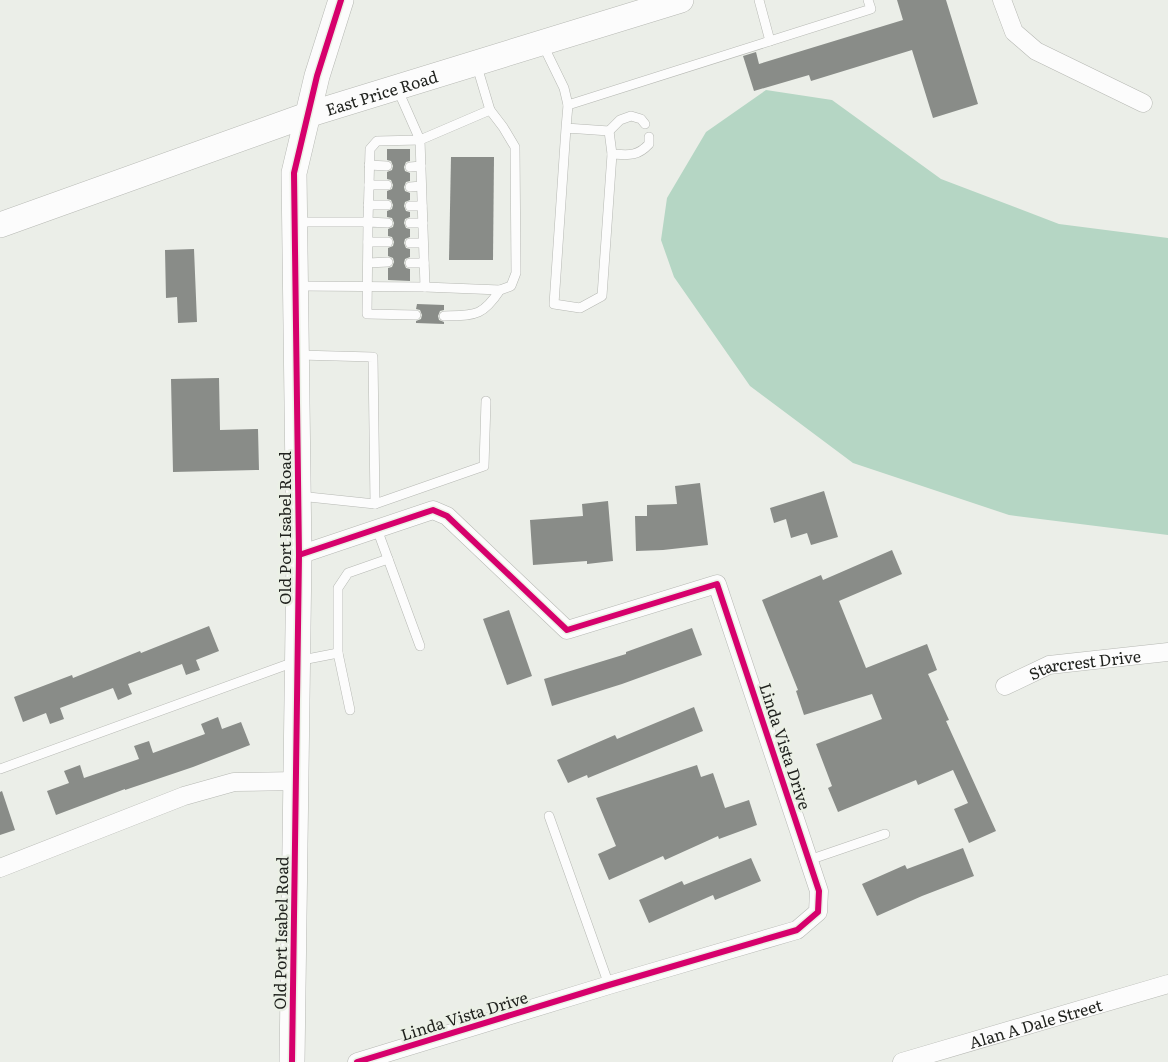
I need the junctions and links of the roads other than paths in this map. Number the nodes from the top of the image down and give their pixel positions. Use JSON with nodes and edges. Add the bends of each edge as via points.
{"nodes":[{"id":1,"x":341,"y":0,"type":"edge"},
{"id":2,"x":759,"y":0,"type":"edge"},
{"id":3,"x":868,"y":0,"type":"edge"},
{"id":4,"x":1002,"y":0,"type":"edge"},
{"id":5,"x":672,"y":1,"type":"edge"},
{"id":6,"x":770,"y":41,"type":"junction"},
{"id":7,"x":542,"y":43,"type":"junction"},
{"id":8,"x":476,"y":63,"type":"junction"},
{"id":9,"x":397,"y":87,"type":"junction"},
{"id":10,"x":1142,"y":103,"type":"dead end"},
{"id":11,"x":568,"y":105,"type":"junction"},
{"id":12,"x":490,"y":110,"type":"junction"},
{"id":13,"x":306,"y":115,"type":"junction"},
{"id":14,"x":645,"y":124,"type":"dead end"},
{"id":15,"x":566,"y":128,"type":"junction"},
{"id":16,"x":609,"y":131,"type":"junction"},
{"id":17,"x":649,"y":137,"type":"dead end"},
{"id":18,"x":420,"y":140,"type":"junction"},
{"id":19,"x":612,"y":154,"type":"junction"},
{"id":20,"x":370,"y":165,"type":"junction"},
{"id":21,"x":387,"y":166,"type":"dead end"},
{"id":22,"x":420,"y":166,"type":"junction"},
{"id":23,"x":410,"y":167,"type":"dead end"},
{"id":24,"x":369,"y":185,"type":"junction"},
{"id":25,"x":387,"y":186,"type":"dead end"},
{"id":26,"x":421,"y":186,"type":"junction"},
{"id":27,"x":410,"y":187,"type":"dead end"},
{"id":28,"x":368,"y":205,"type":"junction"},
{"id":29,"x":387,"y":205,"type":"dead end"},
{"id":30,"x":410,"y":206,"type":"dead end"},
{"id":31,"x":422,"y":206,"type":"junction"},
{"id":32,"x":294,"y":222,"type":"junction"},
{"id":33,"x":368,"y":222,"type":"junction"},
{"id":34,"x":388,"y":222,"type":"dead end"},
{"id":35,"x":410,"y":223,"type":"dead end"},
{"id":36,"x":423,"y":223,"type":"junction"},
{"id":37,"x":0,"y":225,"type":"edge"},
{"id":38,"x":368,"y":242,"type":"junction"},
{"id":39,"x":388,"y":242,"type":"dead end"},
{"id":40,"x":410,"y":243,"type":"dead end"},
{"id":41,"x":424,"y":243,"type":"junction"},
{"id":42,"x":368,"y":262,"type":"junction"},
{"id":43,"x":388,"y":262,"type":"dead end"},
{"id":44,"x":410,"y":263,"type":"dead end"},
{"id":45,"x":424,"y":263,"type":"junction"},
{"id":46,"x":295,"y":286,"type":"junction"},
{"id":47,"x":368,"y":287,"type":"junction"},
{"id":48,"x":425,"y":287,"type":"junction"},
{"id":49,"x":500,"y":290,"type":"junction"},
{"id":50,"x":416,"y":315,"type":"dead end"},
{"id":51,"x":444,"y":316,"type":"dead end"},
{"id":52,"x":296,"y":355,"type":"junction"},
{"id":53,"x":486,"y":401,"type":"dead end"},
{"id":54,"x":298,"y":496,"type":"junction"},
{"id":55,"x":375,"y":504,"type":"junction"},
{"id":56,"x":377,"y":529,"type":"junction"},
{"id":57,"x":299,"y":555,"type":"junction"},
{"id":58,"x":388,"y":559,"type":"junction"},
{"id":59,"x":420,"y":646,"type":"dead end"},
{"id":60,"x":1168,"y":652,"type":"edge"},
{"id":61,"x":338,"y":653,"type":"junction"},
{"id":62,"x":298,"y":661,"type":"junction"},
{"id":63,"x":1005,"y":686,"type":"dead end"},
{"id":64,"x":350,"y":710,"type":"dead end"},
{"id":65,"x":0,"y":769,"type":"edge"},
{"id":66,"x":296,"y":781,"type":"junction"},
{"id":67,"x":549,"y":816,"type":"dead end"},
{"id":68,"x":885,"y":834,"type":"dead end"},
{"id":69,"x":809,"y":860,"type":"junction"},
{"id":70,"x":0,"y":868,"type":"edge"},
{"id":71,"x":1168,"y":984,"type":"edge"},
{"id":72,"x":609,"y":985,"type":"junction"},
{"id":73,"x":292,"y":1062,"type":"edge"},
{"id":74,"x":357,"y":1062,"type":"edge"},
{"id":75,"x":902,"y":1062,"type":"edge"}],
"edges":[{"from":1,"to":13,"type":"street","name":"Old Port Isabel Road"},
{"from":2,"to":6,"type":"lane"},
{"from":3,"to":6,"type":"lane","via":[[870,9]]},
{"from":4,"to":10,"type":"street","via":[[1014,32],[1036,51]]},
{"from":5,"to":7,"type":"street","name":"East Price Road"},
{"from":6,"to":11,"type":"lane"},
{"from":7,"to":8,"type":"street","name":"East Price Road"},
{"from":7,"to":11,"type":"lane","via":[[564,88]]},
{"from":8,"to":9,"type":"street","name":"East Price Road"},
{"from":8,"to":12,"type":"lane"},
{"from":9,"to":13,"type":"street","name":"East Price Road"},
{"from":9,"to":18,"type":"lane"},
{"from":11,"to":15,"type":"lane"},
{"from":12,"to":18,"type":"lane"},
{"from":12,"to":49,"type":"lane","via":[[515,147],[516,273],[511,286]]},
{"from":13,"to":32,"type":"street","name":"Old Port Isabel Road","via":[[294,173]]},
{"from":13,"to":37,"type":"street","name":"East Price Road"},
{"from":14,"to":16,"type":"lane","via":[[631,116],[620,120]]},
{"from":15,"to":16,"type":"lane"},
{"from":15,"to":19,"type":"lane","via":[[554,304],[580,308],[602,296]]},
{"from":16,"to":19,"type":"lane"},
{"from":17,"to":19,"type":"lane","via":[[649,144],[643,151],[630,155]]},
{"from":18,"to":20,"type":"lane","via":[[378,141],[370,149]]},
{"from":18,"to":22,"type":"lane"},
{"from":20,"to":21,"type":"lane"},
{"from":20,"to":24,"type":"lane"},
{"from":22,"to":23,"type":"lane"},
{"from":22,"to":26,"type":"lane"},
{"from":24,"to":25,"type":"lane"},
{"from":24,"to":28,"type":"lane"},
{"from":26,"to":27,"type":"lane"},
{"from":26,"to":31,"type":"lane"},
{"from":28,"to":29,"type":"lane"},
{"from":28,"to":33,"type":"lane"},
{"from":30,"to":31,"type":"lane"},
{"from":31,"to":36,"type":"lane"},
{"from":32,"to":33,"type":"lane"},
{"from":32,"to":46,"type":"street","name":"Old Port Isabel Road"},
{"from":33,"to":34,"type":"lane"},
{"from":33,"to":38,"type":"lane"},
{"from":35,"to":36,"type":"lane"},
{"from":36,"to":41,"type":"lane"},
{"from":38,"to":39,"type":"lane"},
{"from":38,"to":42,"type":"lane"},
{"from":40,"to":41,"type":"lane"},
{"from":41,"to":45,"type":"lane"},
{"from":42,"to":43,"type":"lane"},
{"from":42,"to":47,"type":"lane"},
{"from":44,"to":45,"type":"lane"},
{"from":45,"to":48,"type":"lane"},
{"from":46,"to":47,"type":"lane"},
{"from":46,"to":52,"type":"street","name":"Old Port Isabel Road"},
{"from":47,"to":48,"type":"lane"},
{"from":47,"to":50,"type":"lane","via":[[367,314]]},
{"from":48,"to":49,"type":"lane"},
{"from":49,"to":51,"type":"lane","via":[[493,301],[475,315]]},
{"from":52,"to":54,"type":"street","name":"Old Port Isabel Road"},
{"from":52,"to":55,"type":"lane","via":[[373,357]]},
{"from":53,"to":55,"type":"lane","via":[[484,466]]},
{"from":54,"to":55,"type":"lane"},
{"from":54,"to":57,"type":"street","name":"Old Port Isabel Road"},
{"from":56,"to":57,"type":"street","name":"Linda Vista Drive"},
{"from":56,"to":58,"type":"lane"},
{"from":56,"to":69,"type":"street","name":"Linda Vista Drive","via":[[432,510],[447,516],[567,630],[717,584]]},
{"from":57,"to":62,"type":"street","name":"Old Port Isabel Road"},
{"from":58,"to":59,"type":"lane"},
{"from":58,"to":61,"type":"lane","via":[[348,573],[338,588]]},
{"from":60,"to":63,"type":"street","name":"Starcrest Drive","via":[[1049,665]]},
{"from":61,"to":62,"type":"lane"},
{"from":61,"to":64,"type":"lane"},
{"from":62,"to":65,"type":"lane"},
{"from":62,"to":66,"type":"street","name":"Old Port Isabel Road"},
{"from":66,"to":70,"type":"street","via":[[234,782],[184,796]]},
{"from":66,"to":73,"type":"street","name":"Old Port Isabel Road"},
{"from":67,"to":72,"type":"lane"},
{"from":68,"to":69,"type":"lane"},
{"from":69,"to":72,"type":"street","name":"Linda Vista Drive","via":[[819,891],[818,912],[797,930]]},
{"from":71,"to":75,"type":"street","name":"Alan A Dale Street"},
{"from":72,"to":74,"type":"street","name":"Linda Vista Drive"}]}
